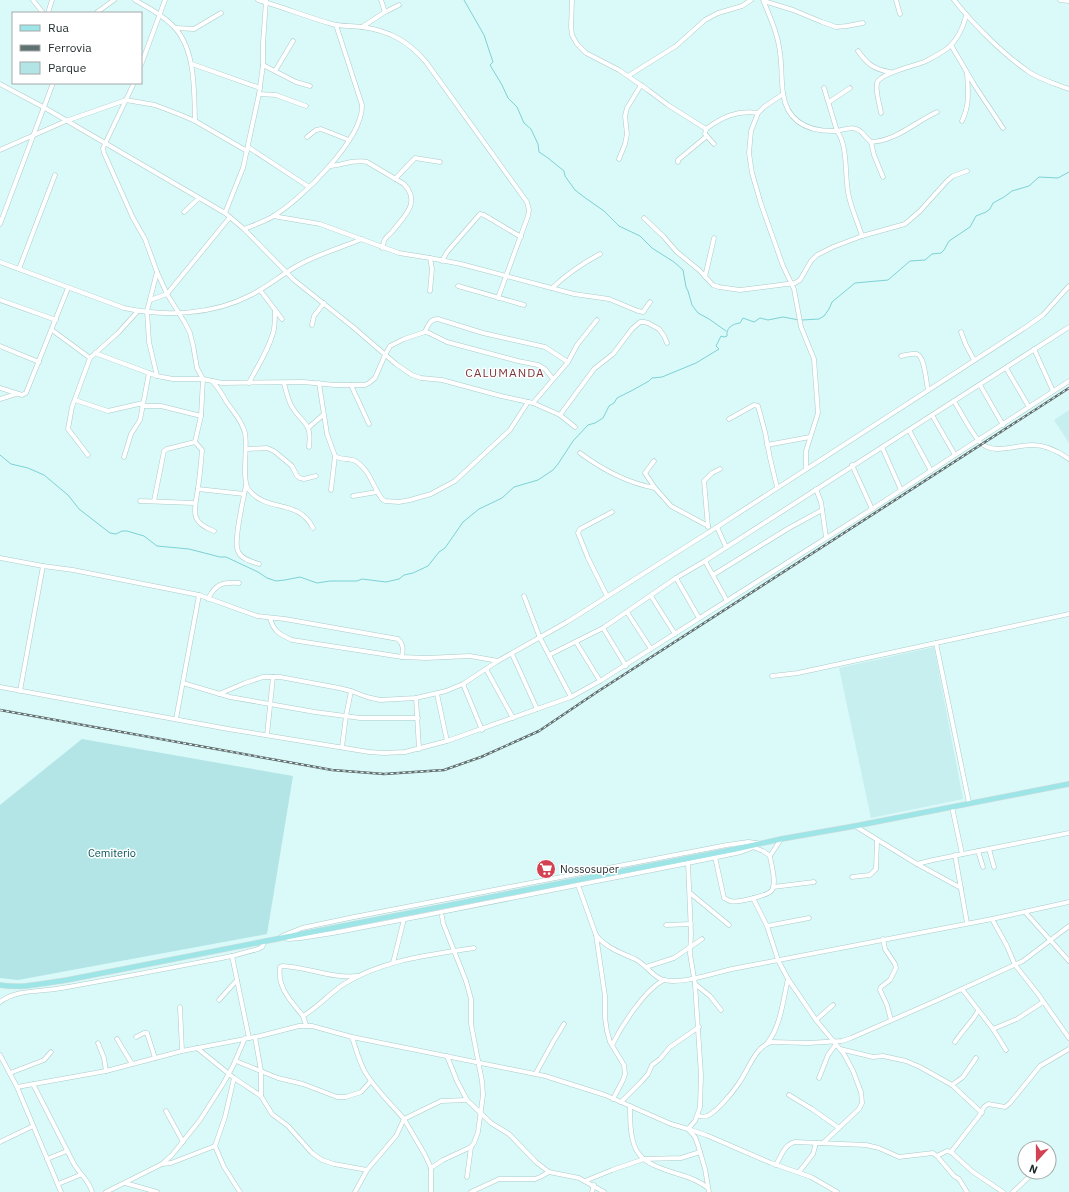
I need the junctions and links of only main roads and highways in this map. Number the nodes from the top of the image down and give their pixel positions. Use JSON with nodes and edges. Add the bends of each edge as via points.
{"nodes":[{"id":1,"x":1069,"y":785,"type":"edge"},
{"id":2,"x":0,"y":985,"type":"edge"}],
"edges":[{"from":1,"to":2,"type":"main road","via":[[60,981],[31,986]]}]}
